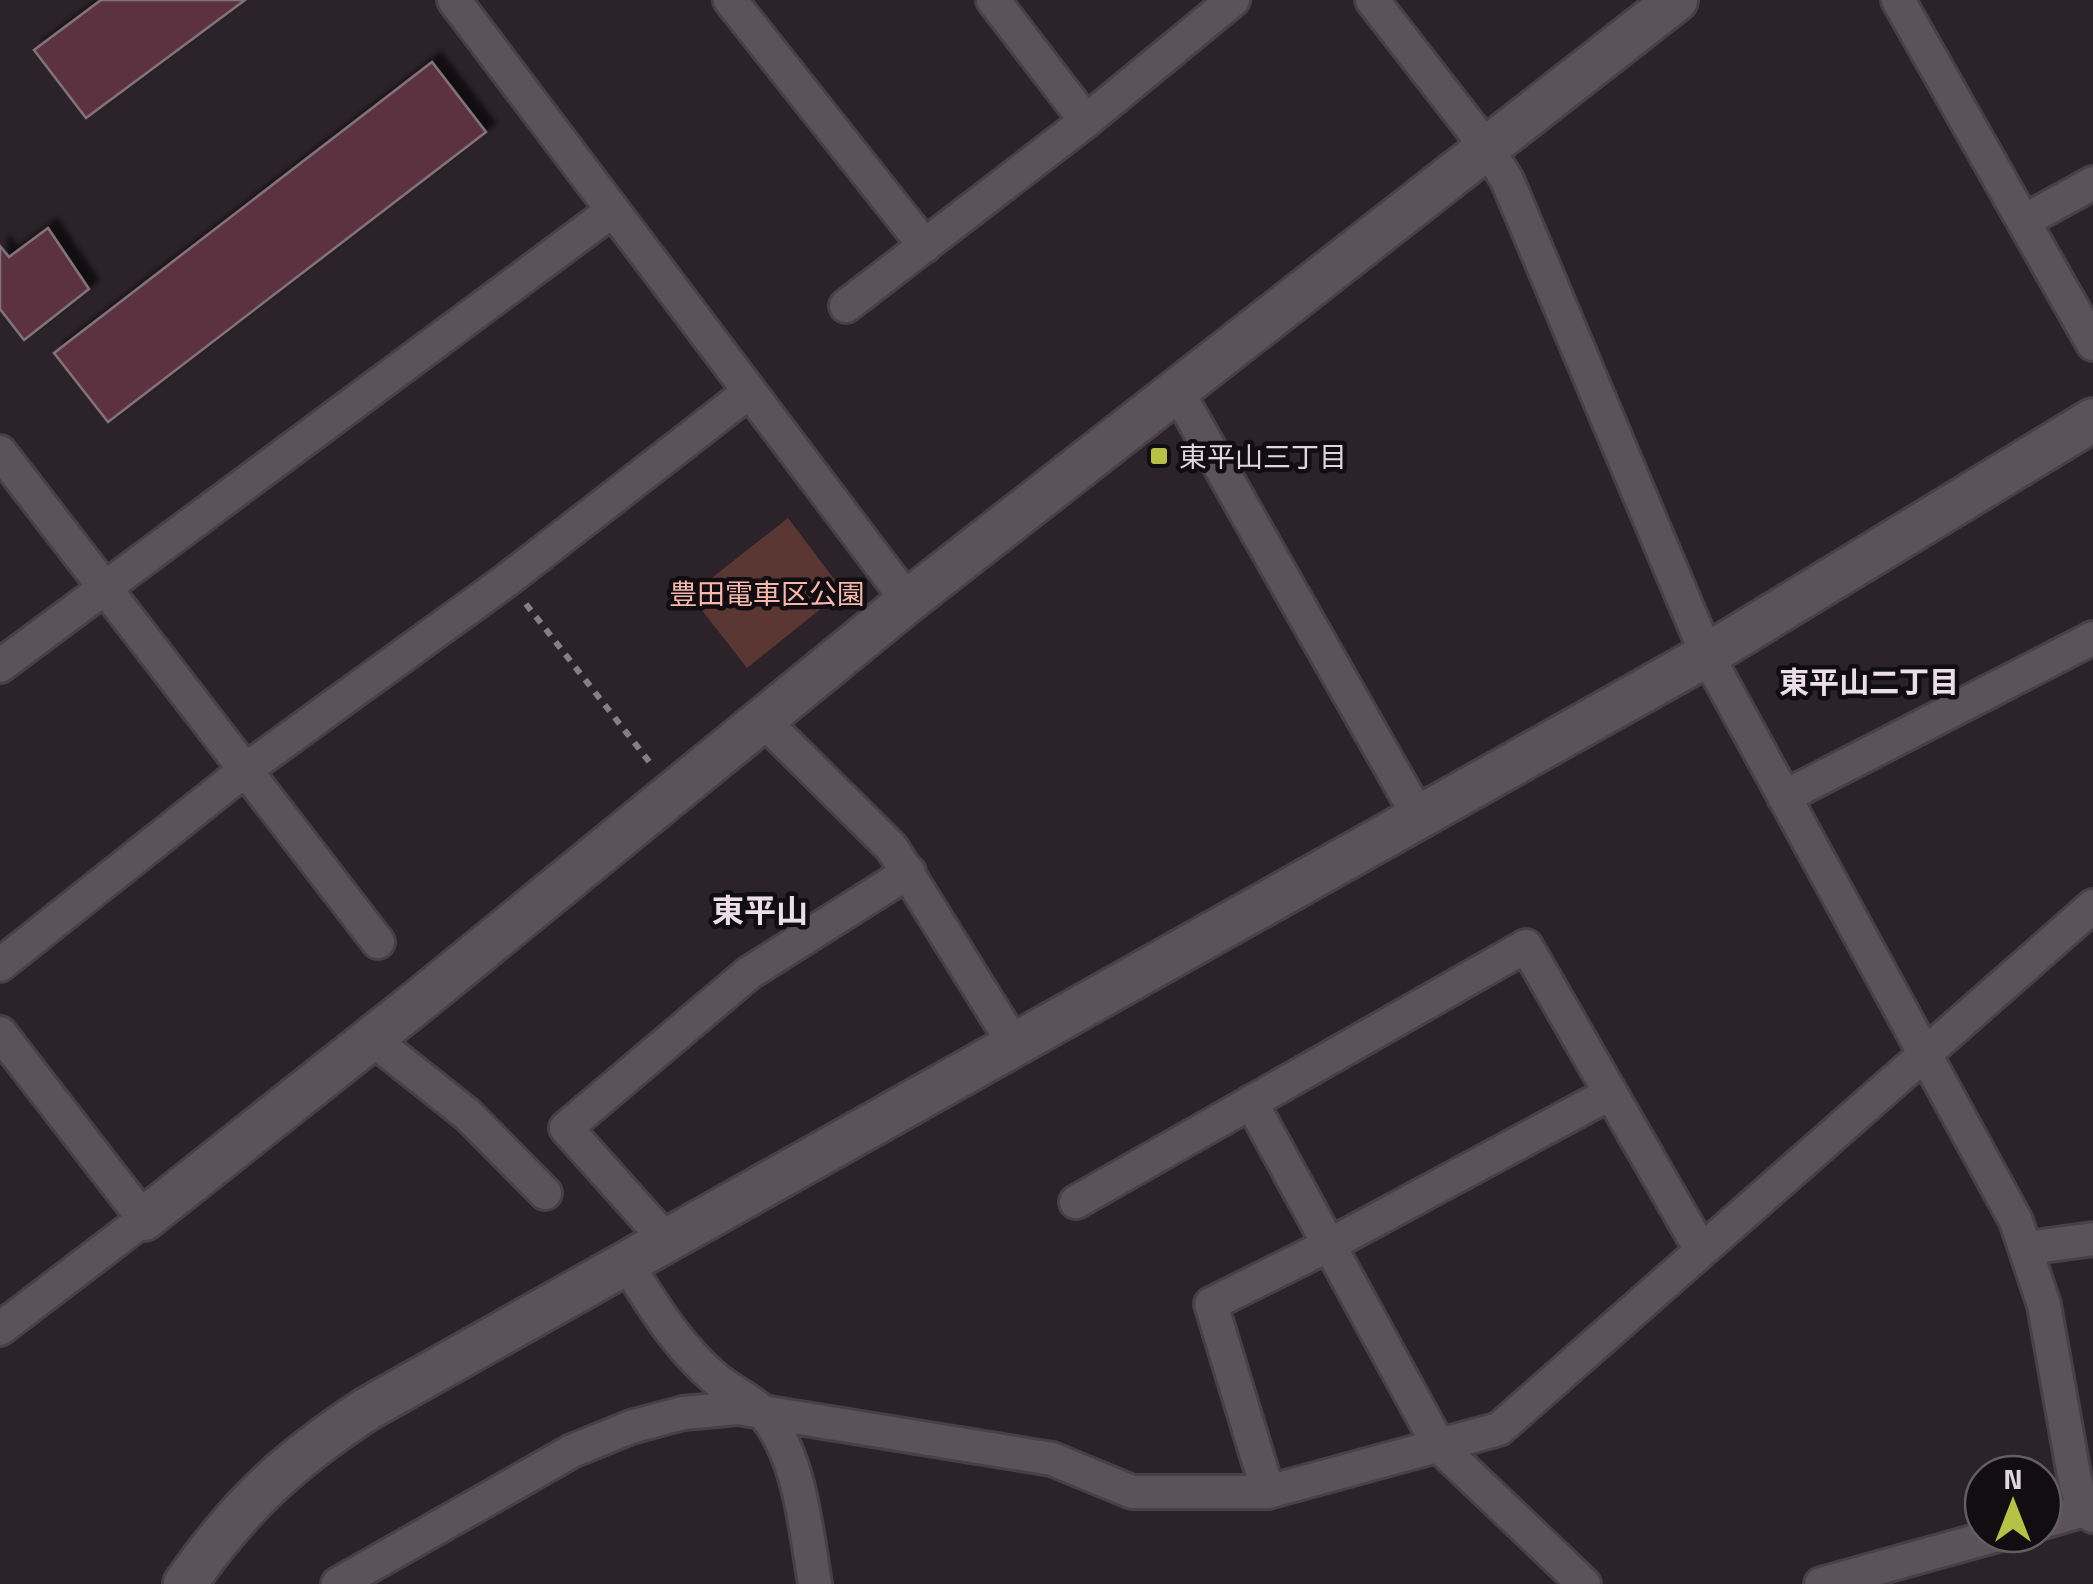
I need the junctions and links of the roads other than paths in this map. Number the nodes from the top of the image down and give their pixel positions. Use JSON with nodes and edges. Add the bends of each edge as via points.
{"nodes":[{"id":1,"x":454,"y":0,"type":"edge"},
{"id":2,"x":730,"y":0,"type":"edge"},
{"id":3,"x":993,"y":0,"type":"edge"},
{"id":4,"x":1233,"y":0,"type":"edge"},
{"id":5,"x":1372,"y":0,"type":"edge"},
{"id":6,"x":1676,"y":0,"type":"edge"},
{"id":7,"x":1898,"y":0,"type":"edge"},
{"id":8,"x":1086,"y":121,"type":"junction"},
{"id":9,"x":1488,"y":148,"type":"junction"},
{"id":10,"x":2093,"y":182,"type":"edge"},
{"id":11,"x":612,"y":211,"type":"junction"},
{"id":12,"x":2024,"y":221,"type":"junction"},
{"id":13,"x":925,"y":246,"type":"junction"},
{"id":14,"x":846,"y":306,"type":"dead end"},
{"id":15,"x":2093,"y":344,"type":"edge"},
{"id":16,"x":1177,"y":391,"type":"junction"},
{"id":17,"x":749,"y":392,"type":"junction"},
{"id":18,"x":2093,"y":420,"type":"edge"},
{"id":19,"x":0,"y":453,"type":"edge"},
{"id":20,"x":105,"y":586,"type":"junction"},
{"id":21,"x":908,"y":601,"type":"junction"},
{"id":22,"x":2093,"y":638,"type":"edge"},
{"id":23,"x":1707,"y":656,"type":"junction"},
{"id":24,"x":0,"y":666,"type":"edge"},
{"id":25,"x":763,"y":720,"type":"junction"},
{"id":26,"x":244,"y":771,"type":"junction"},
{"id":27,"x":1784,"y":797,"type":"junction"},
{"id":28,"x":1419,"y":817,"type":"junction"},
{"id":29,"x":909,"y":872,"type":"junction"},
{"id":30,"x":2093,"y":906,"type":"edge"},
{"id":31,"x":378,"y":942,"type":"dead end"},
{"id":32,"x":0,"y":965,"type":"edge"},
{"id":33,"x":0,"y":1033,"type":"edge"},
{"id":34,"x":371,"y":1038,"type":"junction"},
{"id":35,"x":1014,"y":1044,"type":"junction"},
{"id":36,"x":1924,"y":1052,"type":"junction"},
{"id":37,"x":1609,"y":1094,"type":"junction"},
{"id":38,"x":1251,"y":1102,"type":"junction"},
{"id":39,"x":545,"y":1193,"type":"dead end"},
{"id":40,"x":1076,"y":1202,"type":"dead end"},
{"id":41,"x":144,"y":1219,"type":"junction"},
{"id":42,"x":2093,"y":1239,"type":"edge"},
{"id":43,"x":666,"y":1241,"type":"junction"},
{"id":44,"x":1331,"y":1244,"type":"junction"},
{"id":45,"x":2027,"y":1248,"type":"junction"},
{"id":46,"x":1701,"y":1250,"type":"junction"},
{"id":47,"x":627,"y":1264,"type":"junction"},
{"id":48,"x":0,"y":1329,"type":"edge"},
{"id":49,"x":761,"y":1411,"type":"junction"},
{"id":50,"x":1439,"y":1446,"type":"junction"},
{"id":51,"x":1268,"y":1492,"type":"junction"},
{"id":52,"x":2091,"y":1512,"type":"edge"},
{"id":53,"x":2063,"y":1518,"type":"edge"},
{"id":54,"x":1963,"y":1544,"type":"edge"},
{"id":55,"x":185,"y":1584,"type":"edge"},
{"id":56,"x":338,"y":1584,"type":"edge"},
{"id":57,"x":816,"y":1584,"type":"edge"},
{"id":58,"x":1584,"y":1584,"type":"edge"},
{"id":59,"x":1820,"y":1584,"type":"edge"}],
"edges":[{"from":1,"to":11,"type":"street"},
{"from":2,"to":13,"type":"street"},
{"from":3,"to":8,"type":"street"},
{"from":4,"to":8,"type":"street"},
{"from":5,"to":9,"type":"street"},
{"from":6,"to":9,"type":"street"},
{"from":7,"to":12,"type":"street"},
{"from":8,"to":13,"type":"street"},
{"from":9,"to":16,"type":"street"},
{"from":9,"to":23,"type":"street"},
{"from":10,"to":12,"type":"street"},
{"from":11,"to":17,"type":"street"},
{"from":11,"to":20,"type":"street"},
{"from":12,"to":15,"type":"street"},
{"from":13,"to":14,"type":"street"},
{"from":16,"to":21,"type":"street"},
{"from":16,"to":28,"type":"street"},
{"from":17,"to":21,"type":"street"},
{"from":17,"to":26,"type":"street"},
{"from":18,"to":23,"type":"street"},
{"from":19,"to":20,"type":"street"},
{"from":20,"to":24,"type":"street"},
{"from":20,"to":26,"type":"street"},
{"from":21,"to":25,"type":"street"},
{"from":22,"to":27,"type":"street"},
{"from":23,"to":27,"type":"street"},
{"from":23,"to":28,"type":"street"},
{"from":25,"to":29,"type":"street"},
{"from":25,"to":34,"type":"street"},
{"from":26,"to":31,"type":"street"},
{"from":26,"to":32,"type":"street"},
{"from":27,"to":36,"type":"street"},
{"from":28,"to":35,"type":"street"},
{"from":29,"to":35,"type":"street"},
{"from":29,"to":43,"type":"street","via":[[749,973],[566,1128]]},
{"from":30,"to":36,"type":"street"},
{"from":33,"to":41,"type":"street"},
{"from":34,"to":39,"type":"street","via":[[468,1116]]},
{"from":34,"to":41,"type":"street"},
{"from":35,"to":43,"type":"street"},
{"from":36,"to":45,"type":"street"},
{"from":36,"to":46,"type":"street"},
{"from":37,"to":38,"type":"street","via":[[1526,946]]},
{"from":37,"to":44,"type":"street"},
{"from":37,"to":46,"type":"street"},
{"from":38,"to":40,"type":"street"},
{"from":38,"to":44,"type":"street"},
{"from":41,"to":48,"type":"street"},
{"from":42,"to":45,"type":"street"},
{"from":43,"to":47,"type":"street"},
{"from":44,"to":50,"type":"street"},
{"from":44,"to":51,"type":"street","via":[[1211,1304]]},
{"from":45,"to":52,"type":"street","via":[[2074,1476]]},
{"from":46,"to":50,"type":"street","via":[[1499,1429]]},
{"from":47,"to":49,"type":"street","via":[[684,1350]]},
{"from":47,"to":55,"type":"street","via":[[306,1449],[217,1538]]},
{"from":49,"to":51,"type":"street","via":[[1052,1459],[1132,1492]]},
{"from":49,"to":56,"type":"street","via":[[683,1413],[572,1451]]},
{"from":49,"to":57,"type":"street","via":[[786,1452]]},
{"from":50,"to":51,"type":"street"},
{"from":50,"to":58,"type":"street"},
{"from":52,"to":53,"type":"street"},
{"from":54,"to":59,"type":"street"}]}
